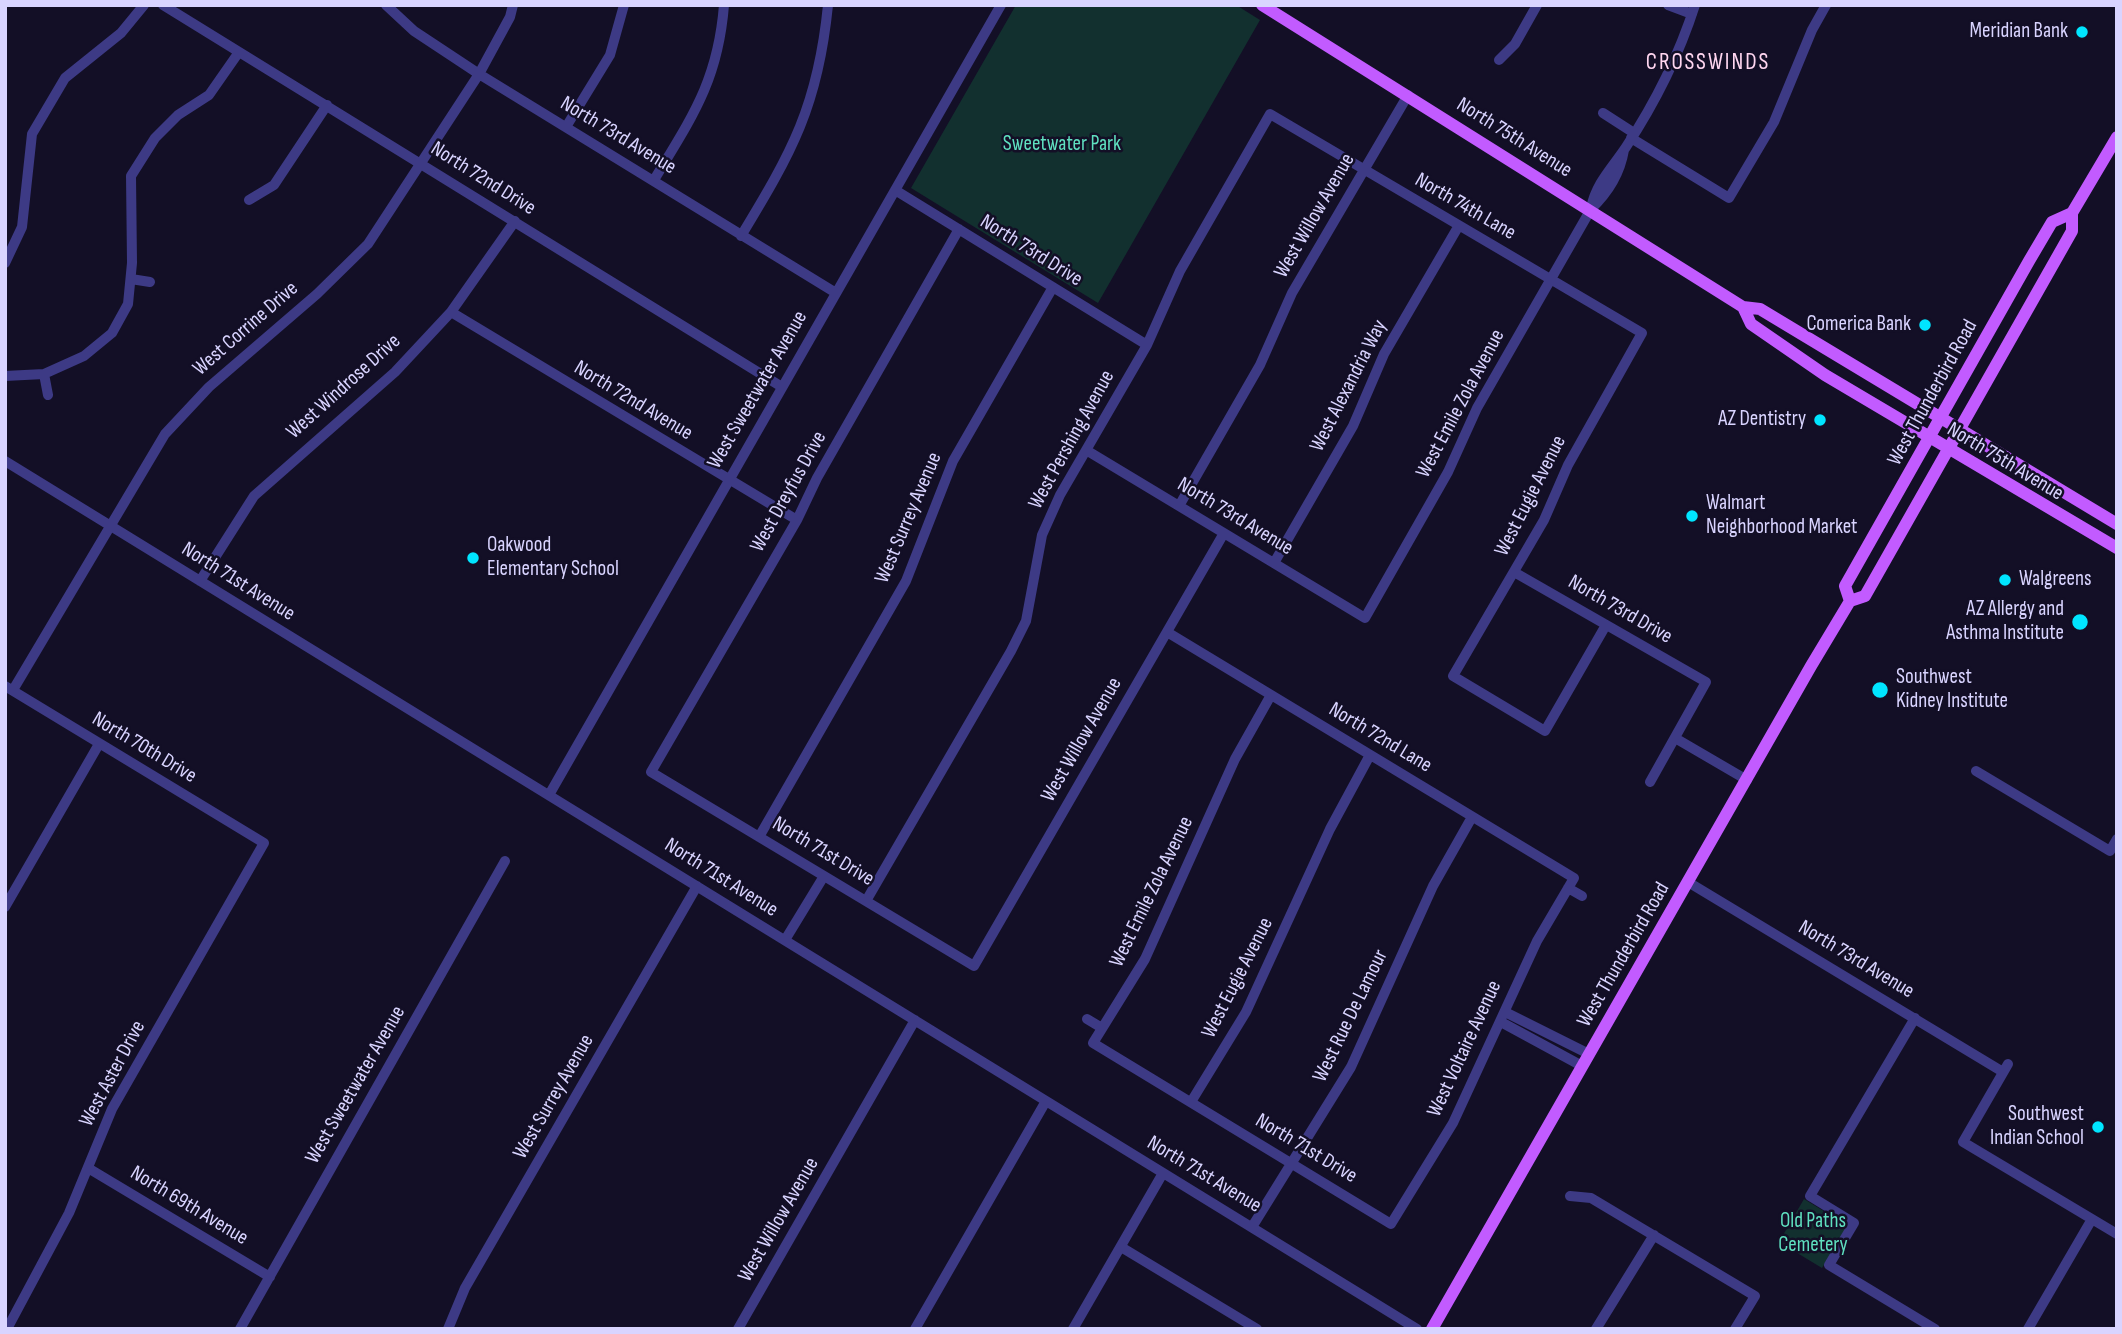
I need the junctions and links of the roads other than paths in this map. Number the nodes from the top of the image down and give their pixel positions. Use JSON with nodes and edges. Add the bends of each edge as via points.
{"nodes":[{"id":1,"x":144,"y":5,"type":"edge"},
{"id":2,"x":163,"y":5,"type":"edge"},
{"id":3,"x":386,"y":5,"type":"edge"},
{"id":4,"x":513,"y":5,"type":"edge"},
{"id":5,"x":624,"y":5,"type":"edge"},
{"id":6,"x":724,"y":5,"type":"edge"},
{"id":7,"x":828,"y":5,"type":"edge"},
{"id":8,"x":1002,"y":5,"type":"edge"},
{"id":9,"x":1262,"y":5,"type":"edge"},
{"id":10,"x":1537,"y":5,"type":"edge"},
{"id":11,"x":1668,"y":5,"type":"edge"},
{"id":12,"x":1826,"y":5,"type":"edge"},
{"id":13,"x":1693,"y":10,"type":"edge"},
{"id":14,"x":239,"y":52,"type":"junction"},
{"id":15,"x":1499,"y":60,"type":"dead end"},
{"id":16,"x":479,"y":74,"type":"junction"},
{"id":17,"x":1408,"y":95,"type":"junction"},
{"id":18,"x":327,"y":105,"type":"junction"},
{"id":19,"x":1603,"y":113,"type":"dead end"},
{"id":20,"x":1269,"y":114,"type":"joint"},
{"id":21,"x":566,"y":127,"type":"junction"},
{"id":22,"x":1632,"y":136,"type":"junction"},
{"id":23,"x":2117,"y":137,"type":"edge"},
{"id":24,"x":422,"y":163,"type":"junction"},
{"id":25,"x":1363,"y":170,"type":"junction"},
{"id":26,"x":654,"y":180,"type":"junction"},
{"id":27,"x":895,"y":190,"type":"junction"},
{"id":28,"x":248,"y":200,"type":"dead end"},
{"id":29,"x":1591,"y":209,"type":"junction"},
{"id":30,"x":2072,"y":213,"type":"junction"},
{"id":31,"x":515,"y":221,"type":"junction"},
{"id":32,"x":1458,"y":227,"type":"junction"},
{"id":33,"x":959,"y":229,"type":"junction"},
{"id":34,"x":741,"y":236,"type":"junction"},
{"id":35,"x":8,"y":259,"type":"edge"},
{"id":36,"x":20,"y":260,"type":"dead end"},
{"id":37,"x":131,"y":279,"type":"junction"},
{"id":38,"x":1551,"y":279,"type":"junction"},
{"id":39,"x":150,"y":282,"type":"dead end"},
{"id":40,"x":1053,"y":287,"type":"junction"},
{"id":41,"x":836,"y":293,"type":"junction"},
{"id":42,"x":1744,"y":307,"type":"junction"},
{"id":43,"x":451,"y":312,"type":"junction"},
{"id":44,"x":1642,"y":333,"type":"joint"},
{"id":45,"x":1147,"y":345,"type":"junction"},
{"id":46,"x":44,"y":374,"type":"junction"},
{"id":47,"x":5,"y":376,"type":"edge"},
{"id":48,"x":782,"y":387,"type":"junction"},
{"id":49,"x":48,"y":395,"type":"dead end"},
{"id":50,"x":1941,"y":419,"type":"junction"},
{"id":51,"x":1961,"y":430,"type":"junction"},
{"id":52,"x":1929,"y":439,"type":"junction"},
{"id":53,"x":1086,"y":450,"type":"junction"},
{"id":54,"x":1950,"y":451,"type":"junction"},
{"id":55,"x":5,"y":461,"type":"edge"},
{"id":56,"x":728,"y":481,"type":"junction"},
{"id":57,"x":1179,"y":506,"type":"junction"},
{"id":58,"x":797,"y":520,"type":"junction"},
{"id":59,"x":2117,"y":524,"type":"edge"},
{"id":60,"x":108,"y":525,"type":"junction"},
{"id":61,"x":1224,"y":533,"type":"junction"},
{"id":62,"x":2117,"y":548,"type":"edge"},
{"id":63,"x":1274,"y":563,"type":"junction"},
{"id":64,"x":1514,"y":572,"type":"junction"},
{"id":65,"x":200,"y":581,"type":"junction"},
{"id":66,"x":1850,"y":601,"type":"junction"},
{"id":67,"x":1365,"y":618,"type":"joint"},
{"id":68,"x":1606,"y":625,"type":"junction"},
{"id":69,"x":1167,"y":632,"type":"junction"},
{"id":70,"x":9,"y":688,"type":"edge"},
{"id":71,"x":1271,"y":695,"type":"junction"},
{"id":72,"x":1675,"y":738,"type":"junction"},
{"id":73,"x":99,"y":744,"type":"junction"},
{"id":74,"x":1370,"y":755,"type":"junction"},
{"id":75,"x":1976,"y":771,"type":"dead end"},
{"id":76,"x":651,"y":772,"type":"joint"},
{"id":77,"x":1748,"y":780,"type":"junction"},
{"id":78,"x":1650,"y":782,"type":"dead end"},
{"id":79,"x":549,"y":795,"type":"junction"},
{"id":80,"x":1472,"y":817,"type":"junction"},
{"id":81,"x":759,"y":836,"type":"junction"},
{"id":82,"x":2117,"y":839,"type":"edge"},
{"id":83,"x":264,"y":843,"type":"joint"},
{"id":84,"x":505,"y":861,"type":"dead end"},
{"id":85,"x":824,"y":876,"type":"junction"},
{"id":86,"x":1574,"y":878,"type":"joint"},
{"id":87,"x":1688,"y":882,"type":"junction"},
{"id":88,"x":697,"y":886,"type":"junction"},
{"id":89,"x":1568,"y":888,"type":"junction"},
{"id":90,"x":1583,"y":896,"type":"dead end"},
{"id":91,"x":866,"y":901,"type":"junction"},
{"id":92,"x":5,"y":907,"type":"edge"},
{"id":93,"x":785,"y":940,"type":"junction"},
{"id":94,"x":974,"y":966,"type":"joint"},
{"id":95,"x":1505,"y":1012,"type":"junction"},
{"id":96,"x":1915,"y":1018,"type":"junction"},
{"id":97,"x":1087,"y":1019,"type":"dead end"},
{"id":98,"x":915,"y":1020,"type":"junction"},
{"id":99,"x":1501,"y":1023,"type":"junction"},
{"id":100,"x":1102,"y":1028,"type":"junction"},
{"id":101,"x":1093,"y":1043,"type":"joint"},
{"id":102,"x":1589,"y":1054,"type":"junction"},
{"id":103,"x":1582,"y":1066,"type":"junction"},
{"id":104,"x":1046,"y":1101,"type":"junction"},
{"id":105,"x":1191,"y":1102,"type":"junction"},
{"id":106,"x":1291,"y":1163,"type":"junction"},
{"id":107,"x":88,"y":1168,"type":"junction"},
{"id":108,"x":1163,"y":1173,"type":"junction"},
{"id":109,"x":1570,"y":1196,"type":"dead end"},
{"id":110,"x":2092,"y":1219,"type":"junction"},
{"id":111,"x":1391,"y":1224,"type":"joint"},
{"id":112,"x":1252,"y":1227,"type":"junction"},
{"id":113,"x":2117,"y":1234,"type":"edge"},
{"id":114,"x":1654,"y":1235,"type":"junction"},
{"id":115,"x":1121,"y":1247,"type":"junction"},
{"id":116,"x":270,"y":1277,"type":"junction"},
{"id":117,"x":7,"y":1329,"type":"edge"},
{"id":118,"x":240,"y":1329,"type":"edge"},
{"id":119,"x":448,"y":1329,"type":"edge"},
{"id":120,"x":738,"y":1329,"type":"edge"},
{"id":121,"x":915,"y":1329,"type":"edge"},
{"id":122,"x":1073,"y":1329,"type":"edge"},
{"id":123,"x":1257,"y":1329,"type":"edge"},
{"id":124,"x":1417,"y":1329,"type":"edge"},
{"id":125,"x":1432,"y":1329,"type":"edge"},
{"id":126,"x":1596,"y":1329,"type":"edge"},
{"id":127,"x":1735,"y":1329,"type":"edge"},
{"id":128,"x":1935,"y":1329,"type":"edge"},
{"id":129,"x":2028,"y":1329,"type":"edge"}],
"edges":[{"from":1,"to":35,"type":"street","via":[[121,33],[65,78],[32,134],[22,227]]},
{"from":2,"to":14,"type":"street","name":"North 72nd Drive"},
{"from":3,"to":16,"type":"street","name":"North 73rd Avenue","via":[[414,31]]},
{"from":4,"to":16,"type":"street","name":"West Corrine Drive"},
{"from":5,"to":21,"type":"street","via":[[610,55]]},
{"from":6,"to":26,"type":"street","via":[[719,52],[707,89]]},
{"from":7,"to":34,"type":"street","via":[[823,56],[808,111],[794,146]]},
{"from":8,"to":27,"type":"street","name":"West Sweetwater Avenue"},
{"from":9,"to":17,"type":"main road","name":"North 75th Avenue"},
{"from":10,"to":15,"type":"street","via":[[1515,44]]},
{"from":11,"to":13,"type":"street"},
{"from":12,"to":22,"type":"street","via":[[1774,122],[1729,198]]},
{"from":13,"to":22,"type":"street","via":[[1673,65]]},
{"from":14,"to":18,"type":"street","name":"North 72nd Drive"},
{"from":14,"to":37,"type":"street","via":[[209,95],[178,115],[155,138],[131,176]]},
{"from":16,"to":21,"type":"street","name":"North 73rd Avenue"},
{"from":16,"to":24,"type":"street","name":"West Corrine Drive"},
{"from":17,"to":25,"type":"street","name":"West Willow Avenue"},
{"from":17,"to":29,"type":"main road","name":"North 75th Avenue"},
{"from":18,"to":24,"type":"street","name":"North 72nd Drive"},
{"from":18,"to":28,"type":"street","via":[[274,185]]},
{"from":19,"to":22,"type":"street"},
{"from":20,"to":25,"type":"street","name":"North 74th Lane"},
{"from":20,"to":45,"type":"street","name":"West Pershing Avenue","via":[[1180,271]]},
{"from":21,"to":26,"type":"street","name":"North 73rd Avenue"},
{"from":22,"to":29,"type":"street","via":[[1595,192]]},
{"from":23,"to":30,"type":"main road","name":"West Thunderbird Road"},
{"from":24,"to":31,"type":"street","name":"North 72nd Drive"},
{"from":24,"to":60,"type":"street","name":"West Corrine Drive","via":[[354,260],[180,415]]},
{"from":25,"to":32,"type":"street","name":"North 74th Lane"},
{"from":25,"to":57,"type":"street","name":"West Willow Avenue"},
{"from":26,"to":34,"type":"street","name":"North 73rd Avenue"},
{"from":27,"to":33,"type":"street","name":"North 73rd Drive"},
{"from":27,"to":41,"type":"street","name":"West Sweetwater Avenue"},
{"from":29,"to":38,"type":"street","name":"West Emile Zola Avenue"},
{"from":29,"to":42,"type":"main road","name":"North 75th Avenue"},
{"from":30,"to":50,"type":"main road","name":"West Thunderbird Road","via":[[2052,222]]},
{"from":30,"to":51,"type":"main road","name":"West Thunderbird Road","via":[[2072,231]]},
{"from":31,"to":43,"type":"street","name":"West Windrose Drive"},
{"from":31,"to":48,"type":"street","name":"North 72nd Drive"},
{"from":32,"to":38,"type":"street","name":"North 74th Lane"},
{"from":32,"to":63,"type":"street","name":"West Alexandria Way","via":[[1384,354],[1353,426]]},
{"from":33,"to":40,"type":"street","name":"North 73rd Drive"},
{"from":33,"to":58,"type":"street","name":"West Dreyfus Drive"},
{"from":34,"to":41,"type":"street","name":"North 73rd Avenue"},
{"from":35,"to":36,"type":"street"},
{"from":37,"to":39,"type":"street"},
{"from":37,"to":46,"type":"street","via":[[128,304],[112,333],[84,356]]},
{"from":38,"to":44,"type":"street","name":"North 74th Lane"},
{"from":38,"to":67,"type":"street","name":"West Emile Zola Avenue"},
{"from":40,"to":45,"type":"street","name":"North 73rd Drive"},
{"from":40,"to":81,"type":"street","name":"West Surrey Avenue","via":[[953,461],[906,581]]},
{"from":41,"to":48,"type":"street","name":"West Sweetwater Avenue"},
{"from":42,"to":50,"type":"main road","name":"North 75th Avenue","via":[[1760,309]]},
{"from":42,"to":52,"type":"main road","name":"North 75th Avenue","via":[[1751,324]]},
{"from":43,"to":56,"type":"street","name":"North 72nd Avenue"},
{"from":43,"to":65,"type":"street","name":"West Windrose Drive","via":[[395,372],[254,496]]},
{"from":44,"to":64,"type":"street","name":"West Eugie Avenue"},
{"from":45,"to":53,"type":"street","name":"West Pershing Avenue"},
{"from":46,"to":47,"type":"street"},
{"from":46,"to":49,"type":"street"},
{"from":48,"to":56,"type":"street","name":"West Sweetwater Avenue"},
{"from":50,"to":51,"type":"main road","name":"North 75th Avenue"},
{"from":50,"to":52,"type":"main road","name":"West Thunderbird Road"},
{"from":51,"to":54,"type":"main road","name":"West Thunderbird Road"},
{"from":51,"to":59,"type":"main road","name":"North 75th Avenue"},
{"from":52,"to":54,"type":"main road","name":"North 75th Avenue"},
{"from":52,"to":66,"type":"main road","name":"West Thunderbird Road","via":[[1844,588]]},
{"from":53,"to":57,"type":"street","name":"North 73rd Avenue"},
{"from":53,"to":91,"type":"street","name":"West Pershing Avenue","via":[[1042,535],[1026,621]]},
{"from":54,"to":62,"type":"main road","name":"North 75th Avenue"},
{"from":54,"to":66,"type":"main road","name":"West Thunderbird Road","via":[[1865,596]]},
{"from":55,"to":60,"type":"street","name":"North 71st Avenue"},
{"from":56,"to":58,"type":"street","name":"North 72nd Avenue"},
{"from":56,"to":79,"type":"street","name":"West Sweetwater Avenue"},
{"from":57,"to":61,"type":"street","name":"North 73rd Avenue"},
{"from":58,"to":76,"type":"street","name":"West Dreyfus Drive"},
{"from":60,"to":65,"type":"street","name":"North 71st Avenue"},
{"from":60,"to":70,"type":"street","name":"West Corrine Drive"},
{"from":61,"to":63,"type":"street","name":"North 73rd Avenue"},
{"from":61,"to":69,"type":"street","name":"West Willow Avenue"},
{"from":63,"to":67,"type":"street","name":"North 73rd Avenue"},
{"from":64,"to":68,"type":"street","name":"North 73rd Drive"},
{"from":64,"to":68,"type":"street","name":"West Eugie Avenue","via":[[1453,676],[1545,732]]},
{"from":65,"to":79,"type":"street","name":"North 71st Avenue"},
{"from":66,"to":77,"type":"main road","name":"West Thunderbird Road"},
{"from":68,"to":72,"type":"street","name":"North 73rd Drive","via":[[1706,682]]},
{"from":69,"to":71,"type":"street","name":"North 72nd Lane"},
{"from":69,"to":94,"type":"street","name":"West Willow Avenue"},
{"from":70,"to":73,"type":"street","name":"North 70th Drive"},
{"from":71,"to":74,"type":"street","name":"North 72nd Lane"},
{"from":71,"to":100,"type":"street","name":"West Emile Zola Avenue","via":[[1236,759],[1144,959]]},
{"from":72,"to":77,"type":"street"},
{"from":72,"to":78,"type":"street"},
{"from":73,"to":83,"type":"street","name":"North 70th Drive"},
{"from":73,"to":92,"type":"street"},
{"from":74,"to":80,"type":"street","name":"North 72nd Lane"},
{"from":74,"to":105,"type":"street","name":"West Eugie Avenue","via":[[1330,829],[1256,993]]},
{"from":75,"to":82,"type":"street","via":[[2110,851]]},
{"from":76,"to":81,"type":"street","name":"North 71st Drive"},
{"from":77,"to":87,"type":"main road","name":"West Thunderbird Road"},
{"from":79,"to":88,"type":"street","name":"North 71st Avenue"},
{"from":80,"to":86,"type":"street","name":"North 72nd Lane"},
{"from":80,"to":106,"type":"street","name":"West Rue De Lamour","via":[[1433,886],[1351,1067]]},
{"from":81,"to":85,"type":"street","name":"North 71st Drive"},
{"from":83,"to":107,"type":"street","name":"West Aster Drive","via":[[112,1110]]},
{"from":84,"to":116,"type":"street","name":"West Sweetwater Avenue"},
{"from":85,"to":91,"type":"street","name":"North 71st Drive"},
{"from":85,"to":93,"type":"street"},
{"from":86,"to":89,"type":"street","name":"West Voltaire Avenue"},
{"from":87,"to":96,"type":"street","name":"North 73rd Avenue"},
{"from":87,"to":102,"type":"main road","name":"West Thunderbird Road"},
{"from":88,"to":93,"type":"street","name":"North 71st Avenue"},
{"from":88,"to":119,"type":"street","name":"West Surrey Avenue","via":[[465,1288]]},
{"from":89,"to":90,"type":"street"},
{"from":89,"to":95,"type":"street","name":"West Voltaire Avenue","via":[[1537,941]]},
{"from":91,"to":94,"type":"street","name":"North 71st Drive"},
{"from":93,"to":98,"type":"street","name":"North 71st Avenue"},
{"from":95,"to":99,"type":"street","name":"West Voltaire Avenue"},
{"from":95,"to":102,"type":"street"},
{"from":96,"to":110,"type":"street","name":"North 73rd Avenue","via":[[2006,1068],[1963,1142]]},
{"from":96,"to":128,"type":"street","via":[[1810,1196],[1854,1223],[1829,1265]]},
{"from":97,"to":100,"type":"street"},
{"from":98,"to":104,"type":"street","name":"North 71st Avenue"},
{"from":98,"to":120,"type":"street","name":"West Willow Avenue"},
{"from":99,"to":103,"type":"street"},
{"from":99,"to":111,"type":"street","name":"West Voltaire Avenue","via":[[1453,1123]]},
{"from":100,"to":101,"type":"street","name":"West Emile Zola Avenue"},
{"from":101,"to":105,"type":"street","name":"North 71st Drive"},
{"from":102,"to":103,"type":"main road","name":"West Thunderbird Road"},
{"from":103,"to":125,"type":"main road","name":"West Thunderbird Road"},
{"from":104,"to":108,"type":"street","name":"North 71st Avenue"},
{"from":104,"to":121,"type":"street"},
{"from":105,"to":106,"type":"street","name":"North 71st Drive"},
{"from":106,"to":111,"type":"street","name":"North 71st Drive"},
{"from":106,"to":112,"type":"street","name":"West Rue De Lamour"},
{"from":107,"to":116,"type":"street","name":"North 69th Avenue"},
{"from":107,"to":117,"type":"street","name":"West Aster Drive"},
{"from":108,"to":112,"type":"street","name":"North 71st Avenue"},
{"from":108,"to":115,"type":"street"},
{"from":109,"to":114,"type":"street","via":[[1591,1198]]},
{"from":110,"to":113,"type":"street"},
{"from":110,"to":129,"type":"street"},
{"from":112,"to":124,"type":"street","name":"North 71st Avenue"},
{"from":114,"to":126,"type":"street"},
{"from":114,"to":127,"type":"street","via":[[1755,1296]]},
{"from":115,"to":122,"type":"street"},
{"from":115,"to":123,"type":"street"},
{"from":116,"to":118,"type":"street","name":"West Sweetwater Avenue"}]}
